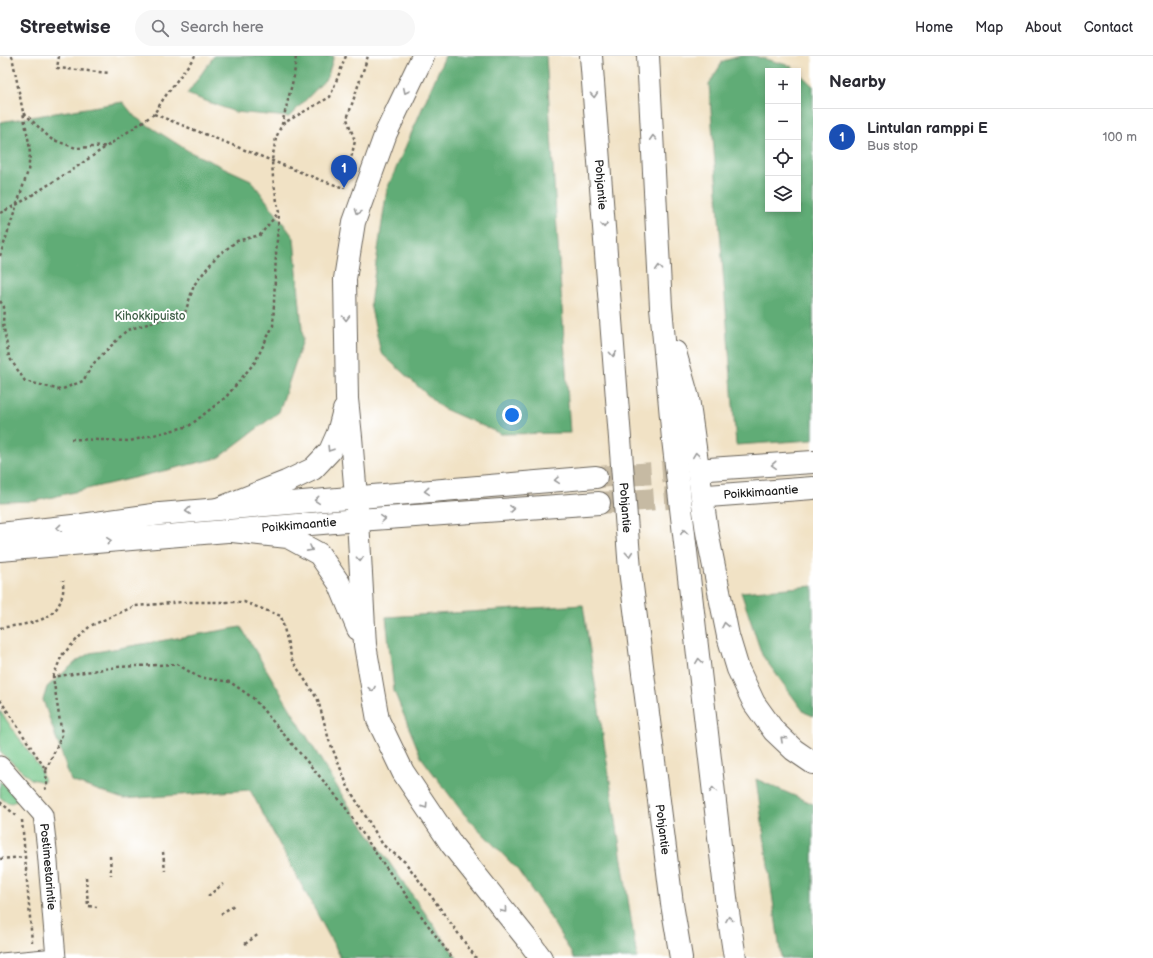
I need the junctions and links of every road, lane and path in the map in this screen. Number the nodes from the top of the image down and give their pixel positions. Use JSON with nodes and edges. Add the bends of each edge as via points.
{"nodes":[{"id":1,"x":12,"y":56,"type":"edge"},
{"id":2,"x":59,"y":56,"type":"edge"},
{"id":3,"x":195,"y":56,"type":"edge"},
{"id":4,"x":296,"y":56,"type":"edge"},
{"id":5,"x":346,"y":56,"type":"edge"},
{"id":6,"x":368,"y":56,"type":"edge"},
{"id":7,"x":423,"y":56,"type":"edge"},
{"id":8,"x":591,"y":56,"type":"edge"},
{"id":9,"x":648,"y":56,"type":"edge"},
{"id":10,"x":109,"y":73,"type":"dead end"},
{"id":11,"x":23,"y":113,"type":"junction"},
{"id":12,"x":154,"y":114,"type":"junction"},
{"id":13,"x":282,"y":124,"type":"junction"},
{"id":14,"x":108,"y":145,"type":"junction"},
{"id":15,"x":272,"y":160,"type":"junction"},
{"id":16,"x":18,"y":204,"type":"junction"},
{"id":17,"x":0,"y":213,"type":"edge"},
{"id":18,"x":279,"y":213,"type":"junction"},
{"id":19,"x":0,"y":256,"type":"edge"},
{"id":20,"x":0,"y":301,"type":"edge"},
{"id":21,"x":661,"y":307,"type":"junction"},
{"id":22,"x":2,"y":324,"type":"edge"},
{"id":23,"x":347,"y":399,"type":"junction"},
{"id":24,"x":71,"y":439,"type":"dead end"},
{"id":25,"x":813,"y":462,"type":"edge"},
{"id":26,"x":709,"y":469,"type":"tunnel mouth"},
{"id":27,"x":596,"y":477,"type":"tunnel mouth"},
{"id":28,"x":813,"y":488,"type":"edge"},
{"id":29,"x":356,"y":496,"type":"junction"},
{"id":30,"x":708,"y":496,"type":"tunnel mouth"},
{"id":31,"x":599,"y":503,"type":"tunnel mouth"},
{"id":32,"x":218,"y":509,"type":"junction"},
{"id":33,"x":358,"y":520,"type":"junction"},
{"id":34,"x":232,"y":531,"type":"junction"},
{"id":35,"x":0,"y":534,"type":"edge"},
{"id":36,"x":0,"y":550,"type":"edge"},
{"id":37,"x":63,"y":580,"type":"dead end"},
{"id":38,"x":0,"y":628,"type":"edge"},
{"id":39,"x":365,"y":645,"type":"junction"},
{"id":40,"x":52,"y":677,"type":"junction"},
{"id":41,"x":0,"y":700,"type":"edge"},
{"id":42,"x":813,"y":763,"type":"edge"},
{"id":43,"x":0,"y":766,"type":"edge"},
{"id":44,"x":46,"y":770,"type":"junction"},
{"id":45,"x":29,"y":800,"type":"junction"},
{"id":46,"x":0,"y":802,"type":"edge"},
{"id":47,"x":163,"y":852,"type":"dead end"},
{"id":48,"x":26,"y":856,"type":"junction"},
{"id":49,"x":110,"y":856,"type":"dead end"},
{"id":50,"x":0,"y":859,"type":"edge"},
{"id":51,"x":165,"y":871,"type":"dead end"},
{"id":52,"x":111,"y":874,"type":"dead end"},
{"id":53,"x":86,"y":877,"type":"dead end"},
{"id":54,"x":223,"y":884,"type":"dead end"},
{"id":55,"x":208,"y":896,"type":"dead end"},
{"id":56,"x":234,"y":905,"type":"dead end"},
{"id":57,"x":97,"y":907,"type":"dead end"},
{"id":58,"x":221,"y":914,"type":"dead end"},
{"id":59,"x":259,"y":934,"type":"dead end"},
{"id":60,"x":245,"y":944,"type":"dead end"},
{"id":61,"x":33,"y":956,"type":"junction"},
{"id":62,"x":56,"y":956,"type":"edge"},
{"id":63,"x":1,"y":958,"type":"edge"},
{"id":64,"x":452,"y":958,"type":"edge"},
{"id":65,"x":476,"y":958,"type":"edge"},
{"id":66,"x":541,"y":958,"type":"edge"},
{"id":67,"x":681,"y":958,"type":"edge"},
{"id":68,"x":735,"y":958,"type":"edge"}],
"edges":[{"from":1,"to":11,"type":"path"},
{"from":2,"to":10,"type":"path","via":[[57,68]]},
{"from":3,"to":12,"type":"path"},
{"from":4,"to":13,"type":"path","via":[[294,76]]},
{"from":5,"to":13,"type":"path","via":[[330,97]]},
{"from":6,"to":15,"type":"path","via":[[348,119],[355,141],[344,188]]},
{"from":7,"to":23,"type":"main road","one_way":true,"via":[[386,133],[354,222],[345,280]]},
{"from":8,"to":67,"type":"main road","name":"Pohjantie","one_way":true,"via":[[630,570]]},
{"from":21,"to":9,"type":"main road","one_way":true},
{"from":11,"to":14,"type":"path","via":[[51,139],[76,148]]},
{"from":11,"to":16,"type":"path","via":[[30,155]]},
{"from":12,"to":14,"type":"path"},
{"from":12,"to":15,"type":"path"},
{"from":13,"to":15,"type":"path","via":[[276,138]]},
{"from":14,"to":16,"type":"path"},
{"from":15,"to":18,"type":"path"},
{"from":16,"to":17,"type":"path"},
{"from":16,"to":19,"type":"path"},
{"from":18,"to":22,"type":"path","via":[[260,235],[237,241],[216,257],[194,285],[185,313],[127,330],[93,364],[83,381],[60,390],[25,381],[9,357]]},
{"from":18,"to":24,"type":"path","via":[[273,326],[255,362],[226,397],[189,426],[130,441]]},
{"from":20,"to":22,"type":"path","via":[[4,307]]},
{"from":42,"to":21,"type":"main road","one_way":true,"via":[[794,750],[774,731],[754,703],[738,669],[728,636],[706,532],[688,398]]},
{"from":68,"to":21,"type":"main road","one_way":true,"via":[[674,446]]},
{"from":23,"to":29,"type":"main road"},
{"from":23,"to":32,"type":"main road","one_way":true,"via":[[338,433],[330,451],[313,469]]},
{"from":25,"to":26,"type":"main road","one_way":true},
{"from":27,"to":29,"type":"main road","name":"Poikkimaantie","one_way":true},
{"from":28,"to":30,"type":"main road","name":"Poikkimaantie"},
{"from":29,"to":32,"type":"main road","name":"Poikkimaantie","one_way":true},
{"from":29,"to":33,"type":"main road"},
{"from":33,"to":31,"type":"main road","name":"Poikkimaantie","one_way":true},
{"from":32,"to":35,"type":"main road","name":"Poikkimaantie","one_way":true},
{"from":33,"to":34,"type":"main road","name":"Poikkimaantie"},
{"from":33,"to":39,"type":"main road","one_way":true},
{"from":36,"to":34,"type":"main road","name":"Poikkimaantie","one_way":true},
{"from":34,"to":39,"type":"main road","one_way":true,"via":[[288,537],[319,554],[339,583]]},
{"from":37,"to":38,"type":"path","via":[[63,595],[54,612],[43,620]]},
{"from":39,"to":66,"type":"main road","one_way":true,"via":[[378,720],[403,772],[452,845]]},
{"from":40,"to":44,"type":"path","via":[[62,735]]},
{"from":40,"to":64,"type":"path","via":[[117,667],[177,664],[198,677],[230,682],[253,698],[343,804]]},
{"from":40,"to":65,"type":"path","via":[[62,655],[90,626],[135,606],[182,602],[244,602],[280,616],[292,660],[318,700],[329,740],[348,787],[382,845],[405,862]]},
{"from":41,"to":44,"type":"path"},
{"from":43,"to":45,"type":"street","name":"Postimestarintie"},
{"from":44,"to":45,"type":"path","via":[[47,788]]},
{"from":45,"to":62,"type":"street","name":"Postimestarintie","via":[[43,815]]},
{"from":46,"to":48,"type":"path","via":[[22,820]]},
{"from":47,"to":51,"type":"path"},
{"from":48,"to":50,"type":"path"},
{"from":48,"to":61,"type":"path"},
{"from":49,"to":52,"type":"path"},
{"from":53,"to":57,"type":"path","via":[[88,906]]},
{"from":54,"to":55,"type":"path"},
{"from":56,"to":58,"type":"path"},
{"from":59,"to":60,"type":"path"},
{"from":61,"to":62,"type":"lane"},
{"from":61,"to":63,"type":"lane"}]}
